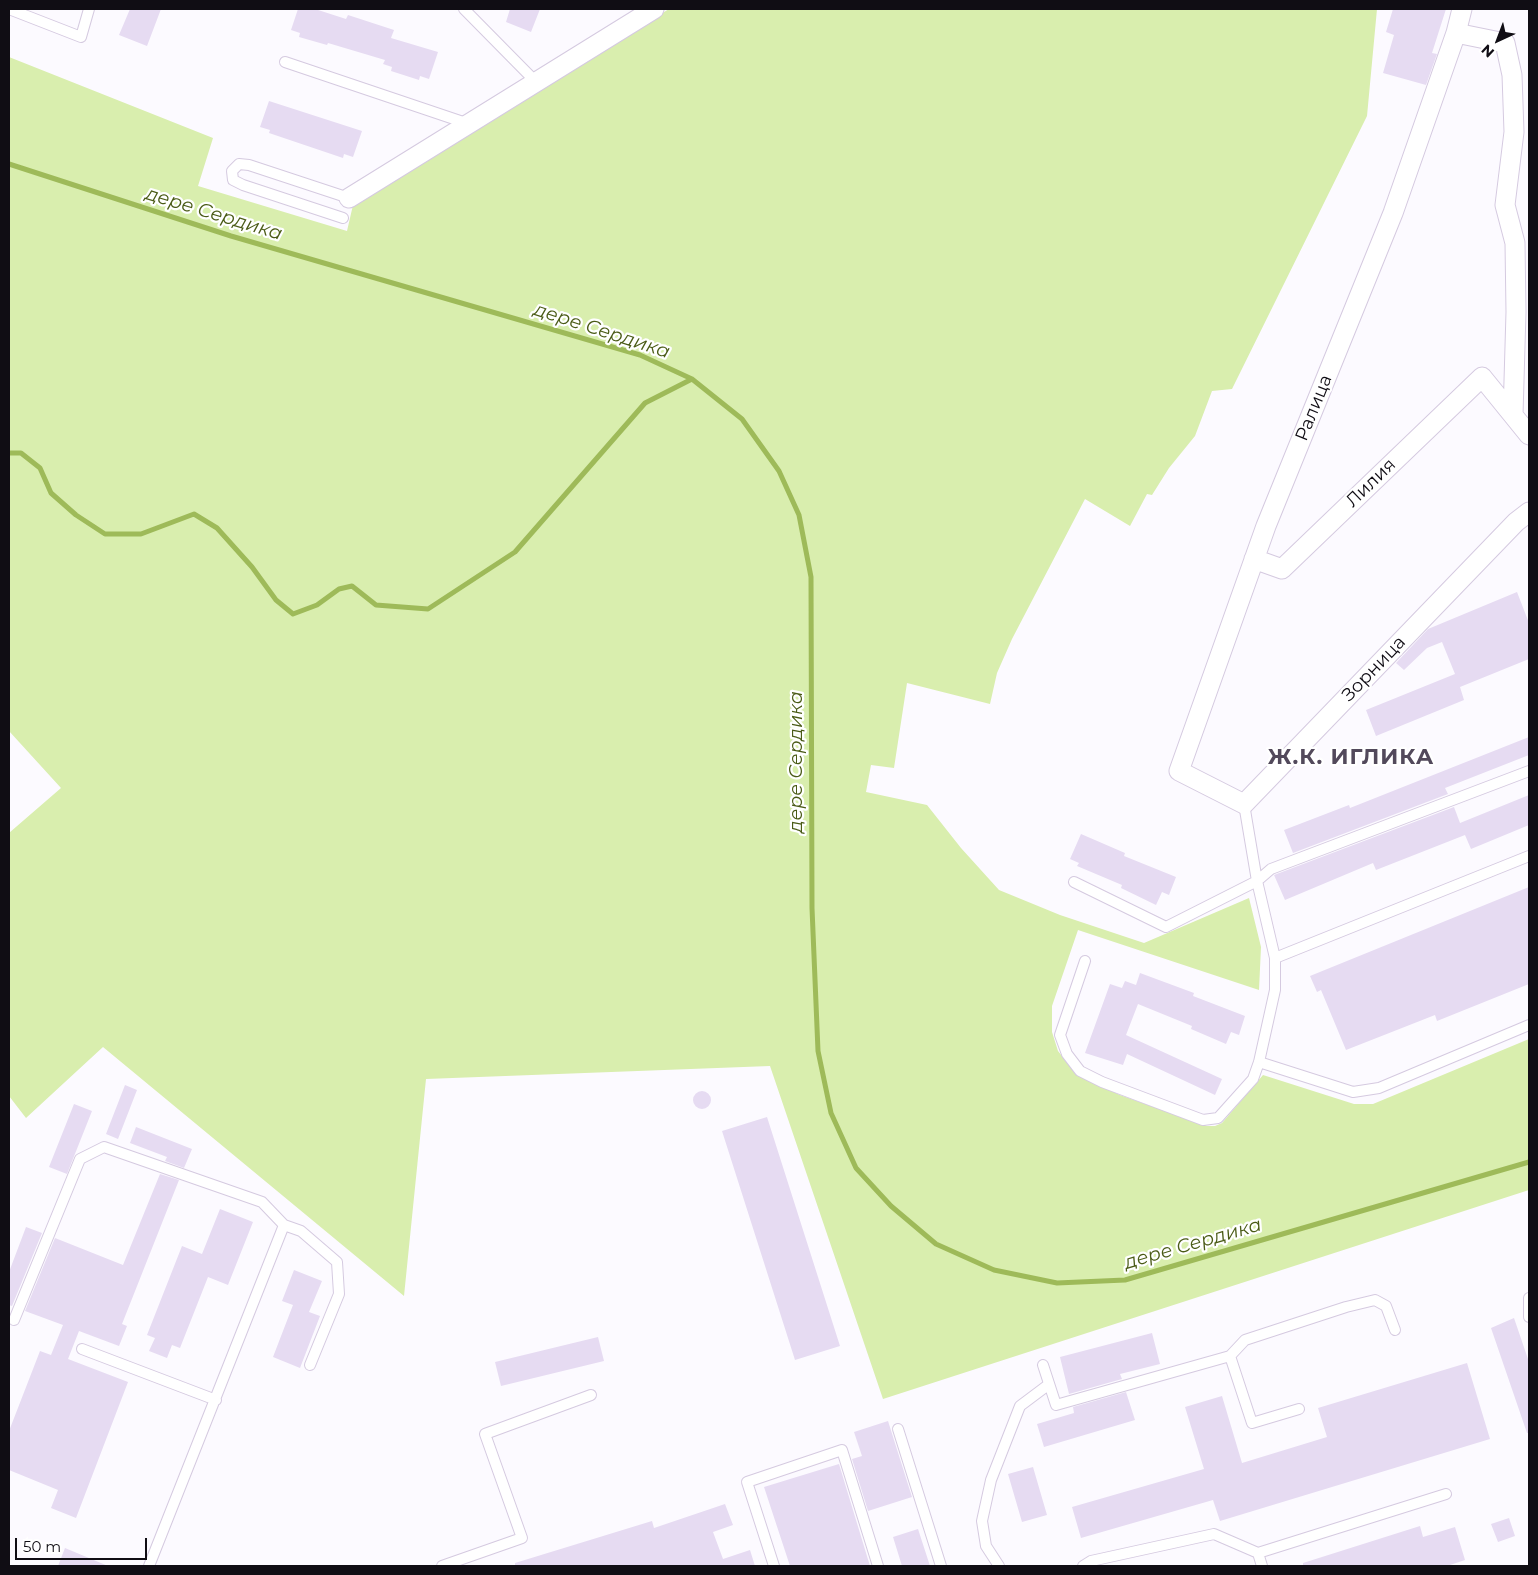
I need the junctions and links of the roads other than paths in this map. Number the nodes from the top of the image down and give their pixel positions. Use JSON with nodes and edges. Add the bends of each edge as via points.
{"nodes":[{"id":1,"x":9,"y":9,"type":"edge"},
{"id":2,"x":90,"y":9,"type":"edge"},
{"id":3,"x":464,"y":9,"type":"edge"},
{"id":4,"x":654,"y":9,"type":"edge"},
{"id":5,"x":1462,"y":9,"type":"edge"},
{"id":6,"x":1456,"y":33,"type":"junction"},
{"id":7,"x":285,"y":62,"type":"dead end"},
{"id":8,"x":536,"y":82,"type":"junction"},
{"id":9,"x":469,"y":124,"type":"junction"},
{"id":10,"x":349,"y":198,"type":"joint"},
{"id":11,"x":343,"y":218,"type":"dead end"},
{"id":12,"x":1513,"y":415,"type":"junction"},
{"id":13,"x":1529,"y":435,"type":"edge"},
{"id":14,"x":1529,"y":512,"type":"edge"},
{"id":15,"x":1254,"y":559,"type":"junction"},
{"id":16,"x":1529,"y":771,"type":"edge"},
{"id":17,"x":1244,"y":804,"type":"junction"},
{"id":18,"x":1529,"y":856,"type":"edge"},
{"id":19,"x":1257,"y":881,"type":"junction"},
{"id":20,"x":1074,"y":882,"type":"dead end"},
{"id":21,"x":1275,"y":958,"type":"junction"},
{"id":22,"x":1085,"y":961,"type":"dead end"},
{"id":23,"x":1529,"y":1025,"type":"edge"},
{"id":24,"x":1259,"y":1062,"type":"junction"},
{"id":25,"x":284,"y":1225,"type":"junction"},
{"id":26,"x":1529,"y":1298,"type":"edge"},
{"id":27,"x":1529,"y":1317,"type":"edge"},
{"id":28,"x":14,"y":1320,"type":"dead end"},
{"id":29,"x":1395,"y":1330,"type":"dead end"},
{"id":30,"x":82,"y":1349,"type":"dead end"},
{"id":31,"x":1230,"y":1356,"type":"junction"},
{"id":32,"x":310,"y":1365,"type":"dead end"},
{"id":33,"x":1043,"y":1365,"type":"dead end"},
{"id":34,"x":1048,"y":1385,"type":"junction"},
{"id":35,"x":591,"y":1396,"type":"dead end"},
{"id":36,"x":216,"y":1400,"type":"junction"},
{"id":37,"x":1299,"y":1409,"type":"dead end"},
{"id":38,"x":898,"y":1429,"type":"dead end"},
{"id":39,"x":1446,"y":1494,"type":"dead end"},
{"id":40,"x":1258,"y":1553,"type":"junction"},
{"id":41,"x":148,"y":1566,"type":"edge"},
{"id":42,"x":442,"y":1566,"type":"edge"},
{"id":43,"x":774,"y":1566,"type":"edge"},
{"id":44,"x":878,"y":1566,"type":"edge"},
{"id":45,"x":942,"y":1566,"type":"edge"},
{"id":46,"x":999,"y":1566,"type":"edge"},
{"id":47,"x":1082,"y":1566,"type":"edge"},
{"id":48,"x":1262,"y":1566,"type":"edge"}],
"edges":[{"from":1,"to":2,"type":"lane","via":[[81,36]]},
{"from":3,"to":8,"type":"lane"},
{"from":4,"to":8,"type":"street"},
{"from":5,"to":6,"type":"street","name":"Ралица"},
{"from":6,"to":12,"type":"street","via":[[1505,43],[1512,75],[1514,132],[1505,205],[1515,242]]},
{"from":6,"to":15,"type":"street","name":"Ралица","via":[[1393,212]]},
{"from":7,"to":9,"type":"lane"},
{"from":8,"to":9,"type":"street"},
{"from":9,"to":10,"type":"street"},
{"from":10,"to":11,"type":"lane","via":[[249,165],[239,164],[232,172],[233,180],[242,185]]},
{"from":12,"to":13,"type":"street"},
{"from":12,"to":15,"type":"street","name":"Лилия","via":[[1482,377],[1282,568]]},
{"from":14,"to":17,"type":"street","name":"Зорница"},
{"from":15,"to":17,"type":"street","name":"Ралица","via":[[1179,771]]},
{"from":16,"to":19,"type":"lane","via":[[1271,869]]},
{"from":17,"to":19,"type":"lane"},
{"from":18,"to":21,"type":"lane"},
{"from":19,"to":20,"type":"lane","via":[[1166,926]]},
{"from":19,"to":21,"type":"lane"},
{"from":21,"to":24,"type":"lane","via":[[1275,990]]},
{"from":22,"to":24,"type":"lane","via":[[1060,1035],[1067,1054],[1080,1071],[1203,1120],[1218,1118],[1234,1103],[1253,1079]]},
{"from":23,"to":24,"type":"lane","via":[[1379,1088],[1353,1092]]},
{"from":25,"to":28,"type":"lane","via":[[262,1202],[104,1147],[80,1159]]},
{"from":25,"to":32,"type":"lane","via":[[301,1231],[337,1262],[339,1294]]},
{"from":25,"to":36,"type":"lane"},
{"from":26,"to":27,"type":"lane"},
{"from":29,"to":31,"type":"lane","via":[[1386,1306],[1375,1300],[1346,1306],[1246,1340]]},
{"from":30,"to":36,"type":"lane"},
{"from":31,"to":34,"type":"lane","via":[[1056,1405]]},
{"from":31,"to":37,"type":"lane","via":[[1252,1423]]},
{"from":33,"to":34,"type":"lane"},
{"from":34,"to":46,"type":"lane","via":[[1020,1406],[991,1480],[982,1521],[986,1546]]},
{"from":35,"to":42,"type":"lane","via":[[485,1434],[522,1538]]},
{"from":36,"to":41,"type":"lane"},
{"from":38,"to":45,"type":"lane"},
{"from":39,"to":40,"type":"lane"},
{"from":40,"to":47,"type":"lane","via":[[1214,1534],[1091,1561]]},
{"from":40,"to":48,"type":"lane"},
{"from":43,"to":44,"type":"lane","via":[[747,1482],[842,1450]]}]}
